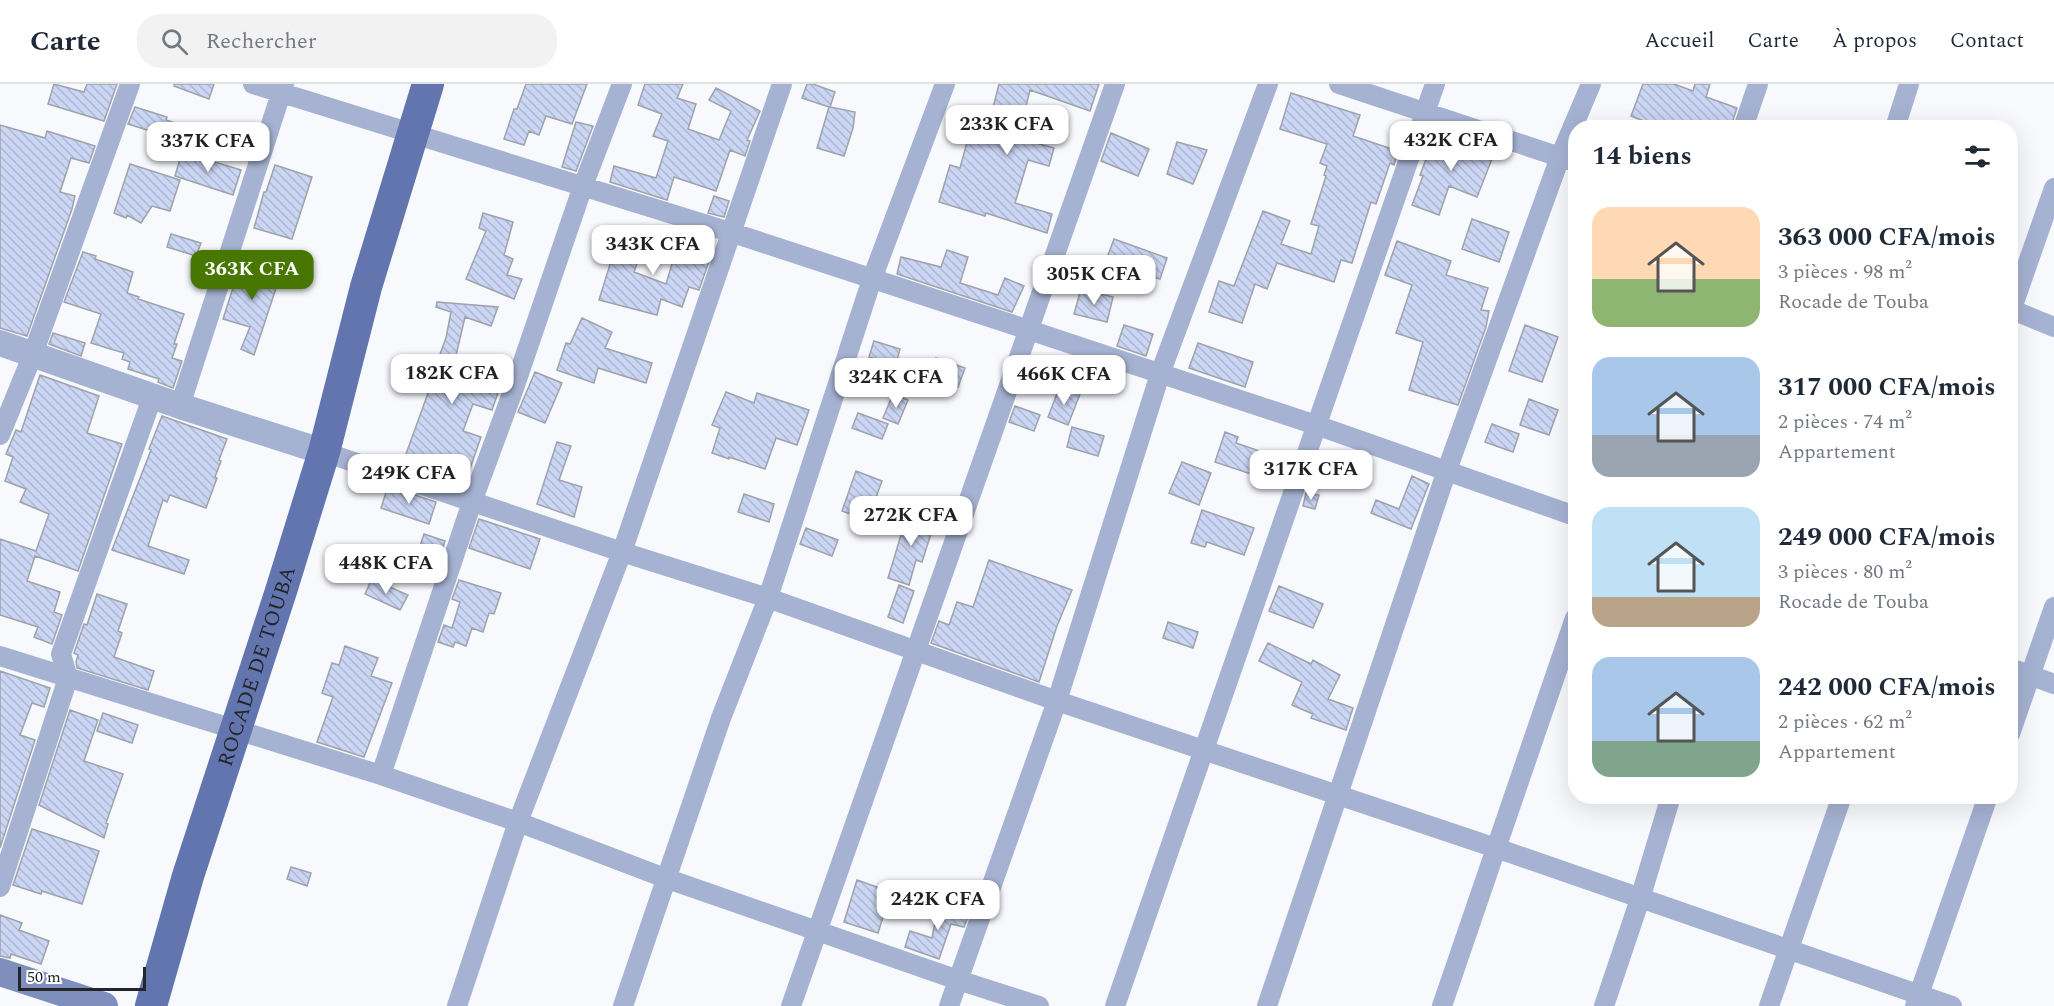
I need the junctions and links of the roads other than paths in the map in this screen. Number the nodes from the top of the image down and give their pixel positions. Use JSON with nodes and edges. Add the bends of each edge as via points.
{"nodes":[{"id":1,"x":130,"y":84,"type":"edge"},
{"id":2,"x":253,"y":84,"type":"edge"},
{"id":3,"x":428,"y":84,"type":"edge"},
{"id":4,"x":622,"y":84,"type":"edge"},
{"id":5,"x":782,"y":84,"type":"edge"},
{"id":6,"x":945,"y":84,"type":"edge"},
{"id":7,"x":1115,"y":84,"type":"edge"},
{"id":8,"x":1268,"y":84,"type":"edge"},
{"id":9,"x":1339,"y":84,"type":"edge"},
{"id":10,"x":1435,"y":84,"type":"edge"},
{"id":11,"x":1591,"y":84,"type":"edge"},
{"id":12,"x":1758,"y":84,"type":"edge"},
{"id":13,"x":1909,"y":84,"type":"edge"},
{"id":14,"x":283,"y":89,"type":"edge"},
{"id":15,"x":1425,"y":112,"type":"junction"},
{"id":16,"x":1579,"y":120,"type":"edge"},
{"id":17,"x":1746,"y":120,"type":"edge"},
{"id":18,"x":1898,"y":120,"type":"edge"},
{"id":19,"x":413,"y":134,"type":"junction"},
{"id":20,"x":1567,"y":159,"type":"edge"},
{"id":21,"x":583,"y":186,"type":"junction"},
{"id":22,"x":2054,"y":188,"type":"edge"},
{"id":23,"x":730,"y":232,"type":"junction"},
{"id":24,"x":872,"y":279,"type":"junction"},
{"id":25,"x":2018,"y":289,"type":"edge"},
{"id":26,"x":2018,"y":314,"type":"edge"},
{"id":27,"x":2054,"y":327,"type":"edge"},
{"id":28,"x":1029,"y":330,"type":"junction"},
{"id":29,"x":0,"y":343,"type":"edge"},
{"id":30,"x":33,"y":354,"type":"junction"},
{"id":31,"x":1160,"y":374,"type":"junction"},
{"id":32,"x":153,"y":395,"type":"junction"},
{"id":33,"x":180,"y":406,"type":"junction"},
{"id":34,"x":1316,"y":425,"type":"junction"},
{"id":35,"x":0,"y":435,"type":"edge"},
{"id":36,"x":324,"y":452,"type":"junction"},
{"id":37,"x":1448,"y":470,"type":"junction"},
{"id":38,"x":472,"y":502,"type":"junction"},
{"id":39,"x":1568,"y":513,"type":"edge"},
{"id":40,"x":622,"y":552,"type":"junction"},
{"id":41,"x":768,"y":598,"type":"junction"},
{"id":42,"x":2054,"y":607,"type":"edge"},
{"id":43,"x":1568,"y":638,"type":"edge"},
{"id":44,"x":916,"y":650,"type":"junction"},
{"id":45,"x":0,"y":656,"type":"edge"},
{"id":46,"x":2018,"y":671,"type":"edge"},
{"id":47,"x":2030,"y":675,"type":"junction"},
{"id":48,"x":68,"y":678,"type":"junction"},
{"id":49,"x":2054,"y":684,"type":"edge"},
{"id":50,"x":1056,"y":701,"type":"junction"},
{"id":51,"x":2018,"y":710,"type":"edge"},
{"id":52,"x":236,"y":729,"type":"junction"},
{"id":53,"x":1204,"y":750,"type":"junction"},
{"id":54,"x":381,"y":775,"type":"junction"},
{"id":55,"x":1338,"y":796,"type":"junction"},
{"id":56,"x":1669,"y":804,"type":"edge"},
{"id":57,"x":1839,"y":804,"type":"edge"},
{"id":58,"x":1985,"y":804,"type":"edge"},
{"id":59,"x":518,"y":822,"type":"junction"},
{"id":60,"x":1496,"y":848,"type":"junction"},
{"id":61,"x":665,"y":878,"type":"junction"},
{"id":62,"x":0,"y":887,"type":"edge"},
{"id":63,"x":1640,"y":899,"type":"junction"},
{"id":64,"x":818,"y":930,"type":"junction"},
{"id":65,"x":1789,"y":949,"type":"junction"},
{"id":66,"x":0,"y":972,"type":"edge"},
{"id":67,"x":958,"y":980,"type":"junction"},
{"id":68,"x":1917,"y":1001,"type":"edge"},
{"id":69,"x":104,"y":1006,"type":"edge"},
{"id":70,"x":151,"y":1006,"type":"edge"},
{"id":71,"x":457,"y":1006,"type":"edge"},
{"id":72,"x":622,"y":1006,"type":"edge"},
{"id":73,"x":791,"y":1006,"type":"edge"},
{"id":74,"x":949,"y":1006,"type":"edge"},
{"id":75,"x":1039,"y":1006,"type":"edge"},
{"id":76,"x":1115,"y":1006,"type":"edge"},
{"id":77,"x":1267,"y":1006,"type":"edge"},
{"id":78,"x":1442,"y":1006,"type":"edge"},
{"id":79,"x":1604,"y":1006,"type":"edge"},
{"id":80,"x":1768,"y":1006,"type":"edge"},
{"id":81,"x":1952,"y":1006,"type":"edge"}],
"edges":[{"from":1,"to":30,"type":"street"},
{"from":2,"to":14,"type":"street"},
{"from":3,"to":19,"type":"main road","name":"ROCADE DE TOUBA"},
{"from":4,"to":21,"type":"street"},
{"from":5,"to":23,"type":"street"},
{"from":6,"to":24,"type":"street"},
{"from":7,"to":28,"type":"street"},
{"from":8,"to":31,"type":"street"},
{"from":9,"to":15,"type":"street"},
{"from":10,"to":15,"type":"street"},
{"from":11,"to":16,"type":"street"},
{"from":12,"to":17,"type":"street"},
{"from":13,"to":18,"type":"street"},
{"from":14,"to":19,"type":"street"},
{"from":14,"to":33,"type":"street"},
{"from":15,"to":20,"type":"street"},
{"from":15,"to":34,"type":"street"},
{"from":19,"to":21,"type":"street"},
{"from":19,"to":36,"type":"main road","name":"ROCADE DE TOUBA","via":[[366,287]]},
{"from":20,"to":37,"type":"street"},
{"from":21,"to":23,"type":"street"},
{"from":21,"to":38,"type":"street"},
{"from":22,"to":25,"type":"street"},
{"from":23,"to":24,"type":"street"},
{"from":23,"to":40,"type":"street"},
{"from":24,"to":28,"type":"street"},
{"from":24,"to":41,"type":"street"},
{"from":26,"to":27,"type":"street"},
{"from":28,"to":31,"type":"street"},
{"from":28,"to":44,"type":"street"},
{"from":29,"to":30,"type":"street"},
{"from":30,"to":32,"type":"street"},
{"from":30,"to":35,"type":"street"},
{"from":31,"to":34,"type":"street"},
{"from":31,"to":50,"type":"street"},
{"from":32,"to":33,"type":"street"},
{"from":32,"to":48,"type":"street","via":[[61,654]]},
{"from":33,"to":36,"type":"street"},
{"from":34,"to":37,"type":"street"},
{"from":34,"to":53,"type":"street"},
{"from":36,"to":38,"type":"street"},
{"from":36,"to":52,"type":"main road","name":"ROCADE DE TOUBA"},
{"from":37,"to":39,"type":"street"},
{"from":37,"to":55,"type":"street"},
{"from":38,"to":40,"type":"street"},
{"from":38,"to":54,"type":"street"},
{"from":40,"to":41,"type":"street"},
{"from":40,"to":59,"type":"street"},
{"from":41,"to":44,"type":"street"},
{"from":41,"to":61,"type":"street","via":[[721,717]]},
{"from":42,"to":47,"type":"street"},
{"from":43,"to":60,"type":"street"},
{"from":44,"to":50,"type":"street"},
{"from":44,"to":64,"type":"street"},
{"from":45,"to":48,"type":"street"},
{"from":46,"to":47,"type":"street"},
{"from":47,"to":49,"type":"street"},
{"from":47,"to":51,"type":"street"},
{"from":48,"to":52,"type":"street"},
{"from":48,"to":62,"type":"street"},
{"from":50,"to":53,"type":"street"},
{"from":50,"to":67,"type":"street"},
{"from":52,"to":54,"type":"street"},
{"from":52,"to":70,"type":"main road","name":"ROCADE DE TOUBA"},
{"from":53,"to":55,"type":"street"},
{"from":53,"to":76,"type":"street"},
{"from":54,"to":59,"type":"street"},
{"from":55,"to":60,"type":"street"},
{"from":55,"to":77,"type":"street"},
{"from":56,"to":63,"type":"street"},
{"from":57,"to":65,"type":"street"},
{"from":58,"to":68,"type":"street"},
{"from":59,"to":61,"type":"street"},
{"from":59,"to":71,"type":"street"},
{"from":60,"to":63,"type":"street"},
{"from":60,"to":78,"type":"street"},
{"from":61,"to":64,"type":"street"},
{"from":61,"to":72,"type":"street"},
{"from":63,"to":65,"type":"street"},
{"from":63,"to":79,"type":"street"},
{"from":64,"to":67,"type":"street"},
{"from":64,"to":73,"type":"street"},
{"from":65,"to":68,"type":"street"},
{"from":65,"to":80,"type":"street"},
{"from":66,"to":69,"type":"main road"},
{"from":67,"to":74,"type":"street"},
{"from":67,"to":75,"type":"street"},
{"from":68,"to":81,"type":"street"}]}
